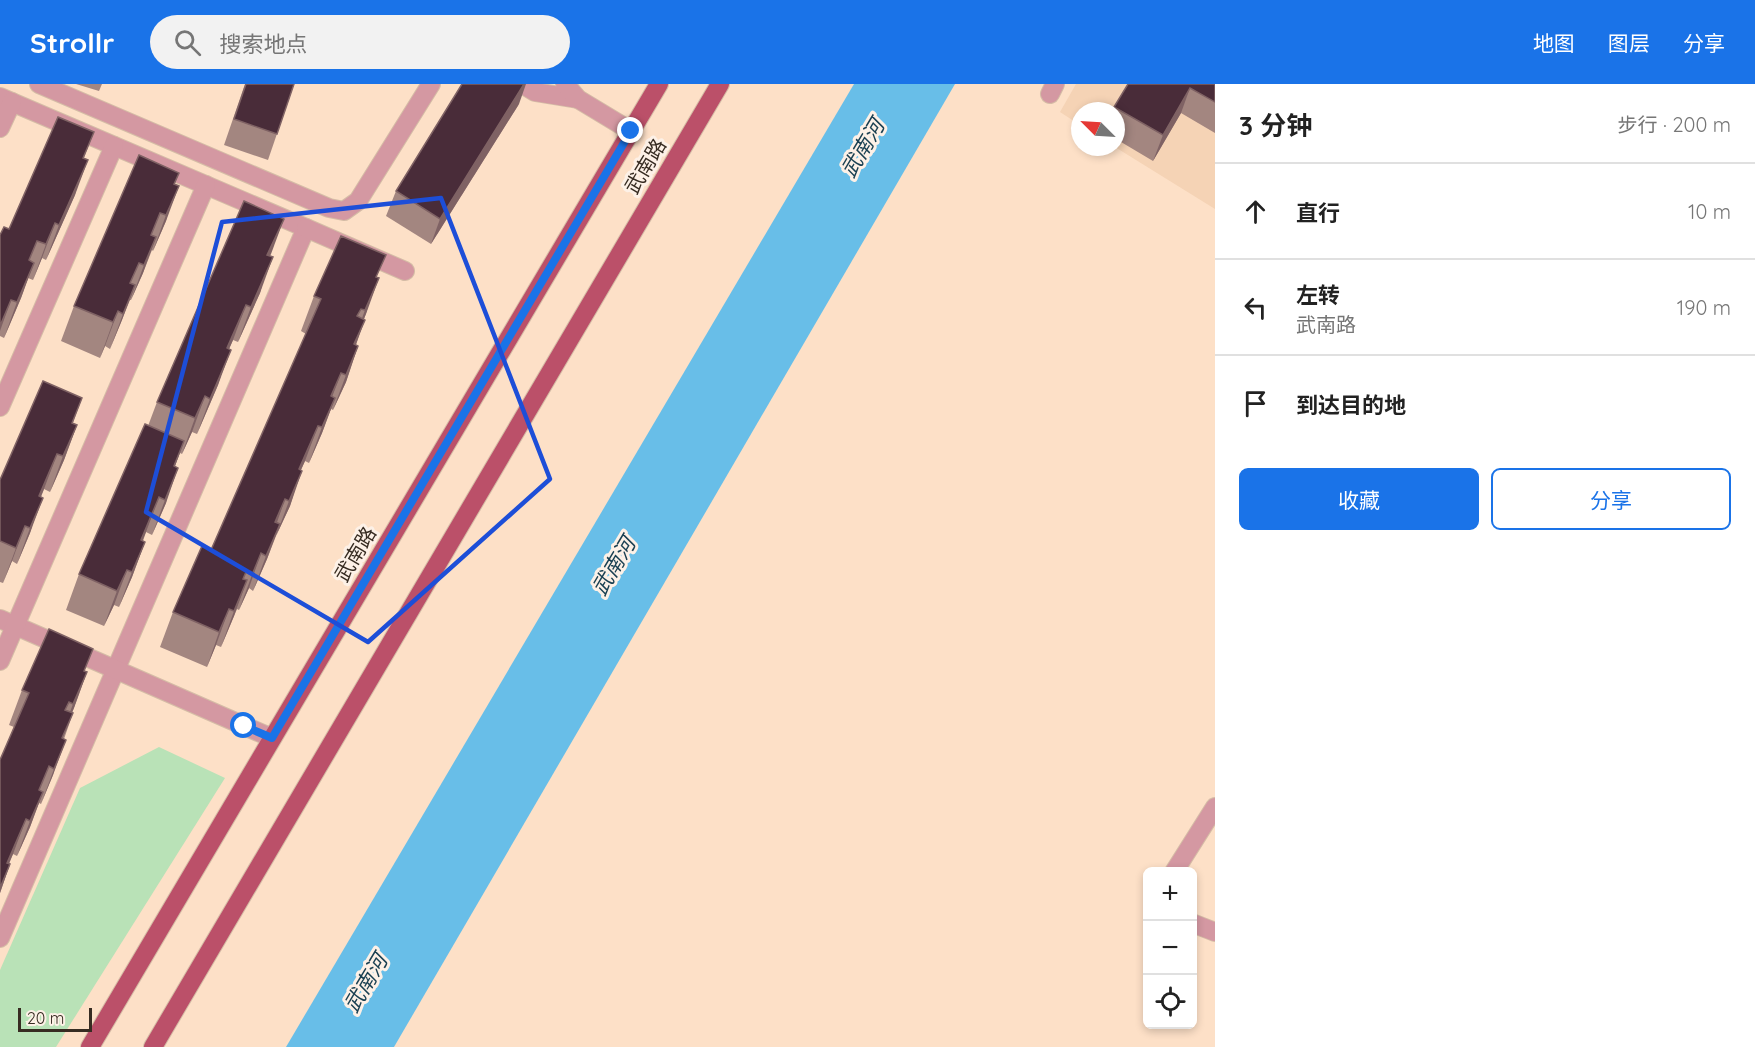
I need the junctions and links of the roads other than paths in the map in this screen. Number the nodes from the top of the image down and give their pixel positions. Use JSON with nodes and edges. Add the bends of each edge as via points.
{"nodes":[{"id":1,"x":39,"y":84,"type":"edge"},
{"id":2,"x":431,"y":84,"type":"edge"},
{"id":3,"x":522,"y":84,"type":"edge"},
{"id":4,"x":565,"y":84,"type":"edge"},
{"id":5,"x":659,"y":84,"type":"edge"},
{"id":6,"x":720,"y":84,"type":"edge"},
{"id":7,"x":6,"y":99,"type":"edge"},
{"id":8,"x":578,"y":99,"type":"junction"},
{"id":9,"x":0,"y":128,"type":"edge"},
{"id":10,"x":631,"y":131,"type":"junction"},
{"id":11,"x":114,"y":146,"type":"junction"},
{"id":12,"x":206,"y":185,"type":"junction"},
{"id":13,"x":306,"y":228,"type":"junction"},
{"id":14,"x":405,"y":271,"type":"dead end"},
{"id":15,"x":0,"y":407,"type":"edge"},
{"id":16,"x":8,"y":622,"type":"edge"},
{"id":17,"x":0,"y":661,"type":"edge"},
{"id":18,"x":116,"y":670,"type":"junction"},
{"id":19,"x":272,"y":738,"type":"junction"},
{"id":20,"x":1215,"y":807,"type":"edge"},
{"id":21,"x":1177,"y":867,"type":"edge"},
{"id":22,"x":1197,"y":925,"type":"edge"},
{"id":23,"x":1215,"y":932,"type":"edge"},
{"id":24,"x":0,"y":938,"type":"edge"},
{"id":25,"x":90,"y":1047,"type":"edge"},
{"id":26,"x":153,"y":1047,"type":"edge"}],
"edges":[{"from":1,"to":2,"type":"street","via":[[344,211],[358,201]]},
{"from":3,"to":8,"type":"street","via":[[535,92]]},
{"from":4,"to":8,"type":"street"},
{"from":5,"to":10,"type":"main road","name":"武南路"},
{"from":6,"to":26,"type":"main road","name":"武南路"},
{"from":7,"to":9,"type":"street"},
{"from":7,"to":11,"type":"street"},
{"from":8,"to":10,"type":"street"},
{"from":10,"to":19,"type":"main road","name":"武南路"},
{"from":11,"to":12,"type":"street"},
{"from":11,"to":15,"type":"street"},
{"from":12,"to":13,"type":"street"},
{"from":12,"to":16,"type":"street"},
{"from":13,"to":14,"type":"street"},
{"from":13,"to":18,"type":"street"},
{"from":16,"to":17,"type":"street"},
{"from":16,"to":18,"type":"street"},
{"from":18,"to":19,"type":"street"},
{"from":18,"to":24,"type":"street"},
{"from":19,"to":25,"type":"main road","name":"武南路"},
{"from":20,"to":21,"type":"street"},
{"from":22,"to":23,"type":"street"}]}
